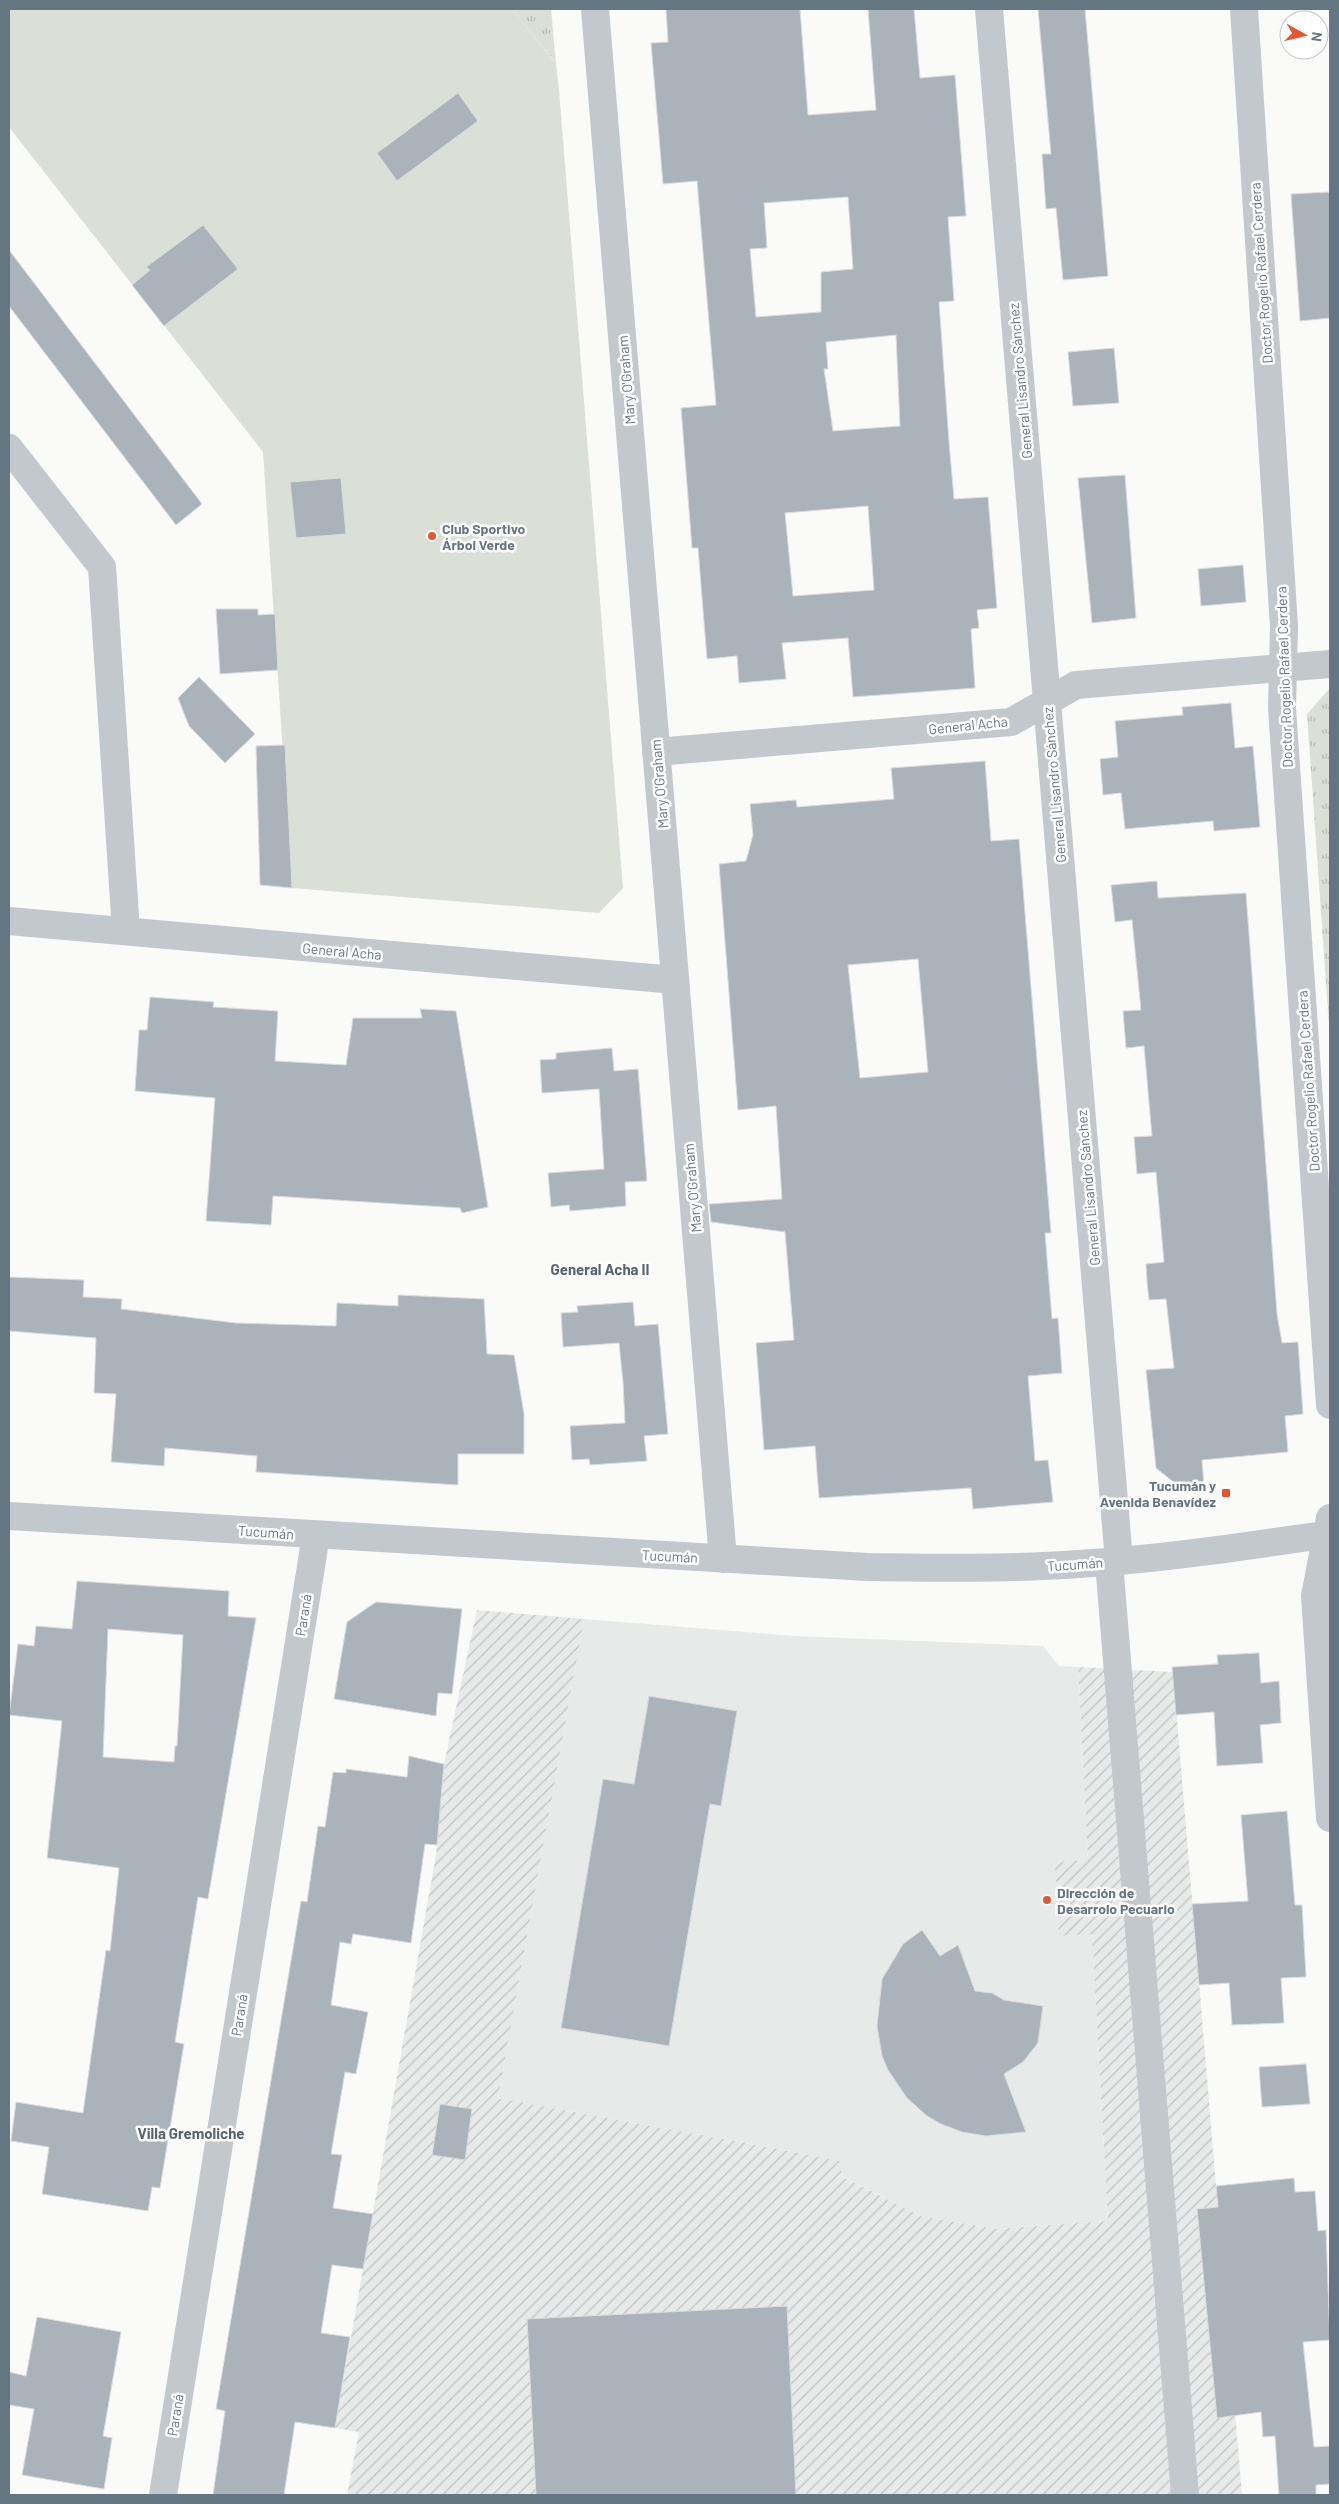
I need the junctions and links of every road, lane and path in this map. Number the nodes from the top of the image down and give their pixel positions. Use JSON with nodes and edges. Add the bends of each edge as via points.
{"nodes":[{"id":1,"x":595,"y":9,"type":"edge"},
{"id":2,"x":989,"y":9,"type":"edge"},
{"id":3,"x":1244,"y":9,"type":"edge"},
{"id":4,"x":12,"y":456,"type":"edge"},
{"id":5,"x":1330,"y":664,"type":"edge"},
{"id":6,"x":1283,"y":668,"type":"junction"},
{"id":7,"x":1047,"y":702,"type":"junction"},
{"id":8,"x":656,"y":752,"type":"junction"},
{"id":9,"x":9,"y":921,"type":"edge"},
{"id":10,"x":126,"y":932,"type":"junction"},
{"id":11,"x":675,"y":980,"type":"junction"},
{"id":12,"x":1330,"y":1405,"type":"edge"},
{"id":13,"x":9,"y":1516,"type":"edge"},
{"id":14,"x":1329,"y":1528,"type":"edge"},
{"id":15,"x":316,"y":1535,"type":"junction"},
{"id":16,"x":723,"y":1559,"type":"junction"},
{"id":17,"x":1114,"y":1561,"type":"junction"},
{"id":18,"x":1330,"y":1818,"type":"edge"},
{"id":19,"x":163,"y":2495,"type":"edge"},
{"id":20,"x":1185,"y":2495,"type":"edge"}],
"edges":[{"from":1,"to":8,"type":"street","name":"Mary O'Graham"},
{"from":2,"to":7,"type":"street","name":"General Lisandro Sánchez"},
{"from":3,"to":6,"type":"street","name":"Doctor Rogelio Rafael Cerdera","via":[[1284,626]]},
{"from":4,"to":10,"type":"street","via":[[102,567]]},
{"from":5,"to":6,"type":"street","name":"General Acha"},
{"from":6,"to":7,"type":"street","name":"General Acha","via":[[1076,685]]},
{"from":6,"to":12,"type":"street","name":"Doctor Rogelio Rafael Cerdera","via":[[1282,708]]},
{"from":7,"to":8,"type":"street","name":"General Acha","via":[[1011,722]]},
{"from":7,"to":17,"type":"street","name":"General Lisandro Sánchez"},
{"from":8,"to":11,"type":"street","name":"Mary O'Graham"},
{"from":9,"to":10,"type":"street","name":"General Acha"},
{"from":10,"to":11,"type":"street","name":"General Acha"},
{"from":11,"to":16,"type":"street","name":"Mary O'Graham"},
{"from":13,"to":15,"type":"street","name":"Tucumán"},
{"from":14,"to":17,"type":"street","name":"Tucumán","via":[[1180,1555]]},
{"from":14,"to":18,"type":"street","via":[[1315,1596]]},
{"from":15,"to":16,"type":"street","name":"Tucumán"},
{"from":15,"to":19,"type":"street","name":"Paraná"},
{"from":16,"to":17,"type":"street","name":"Tucumán","via":[[932,1568],[1010,1568]]},
{"from":17,"to":20,"type":"street","name":"General Lisandro Sánchez"}]}
